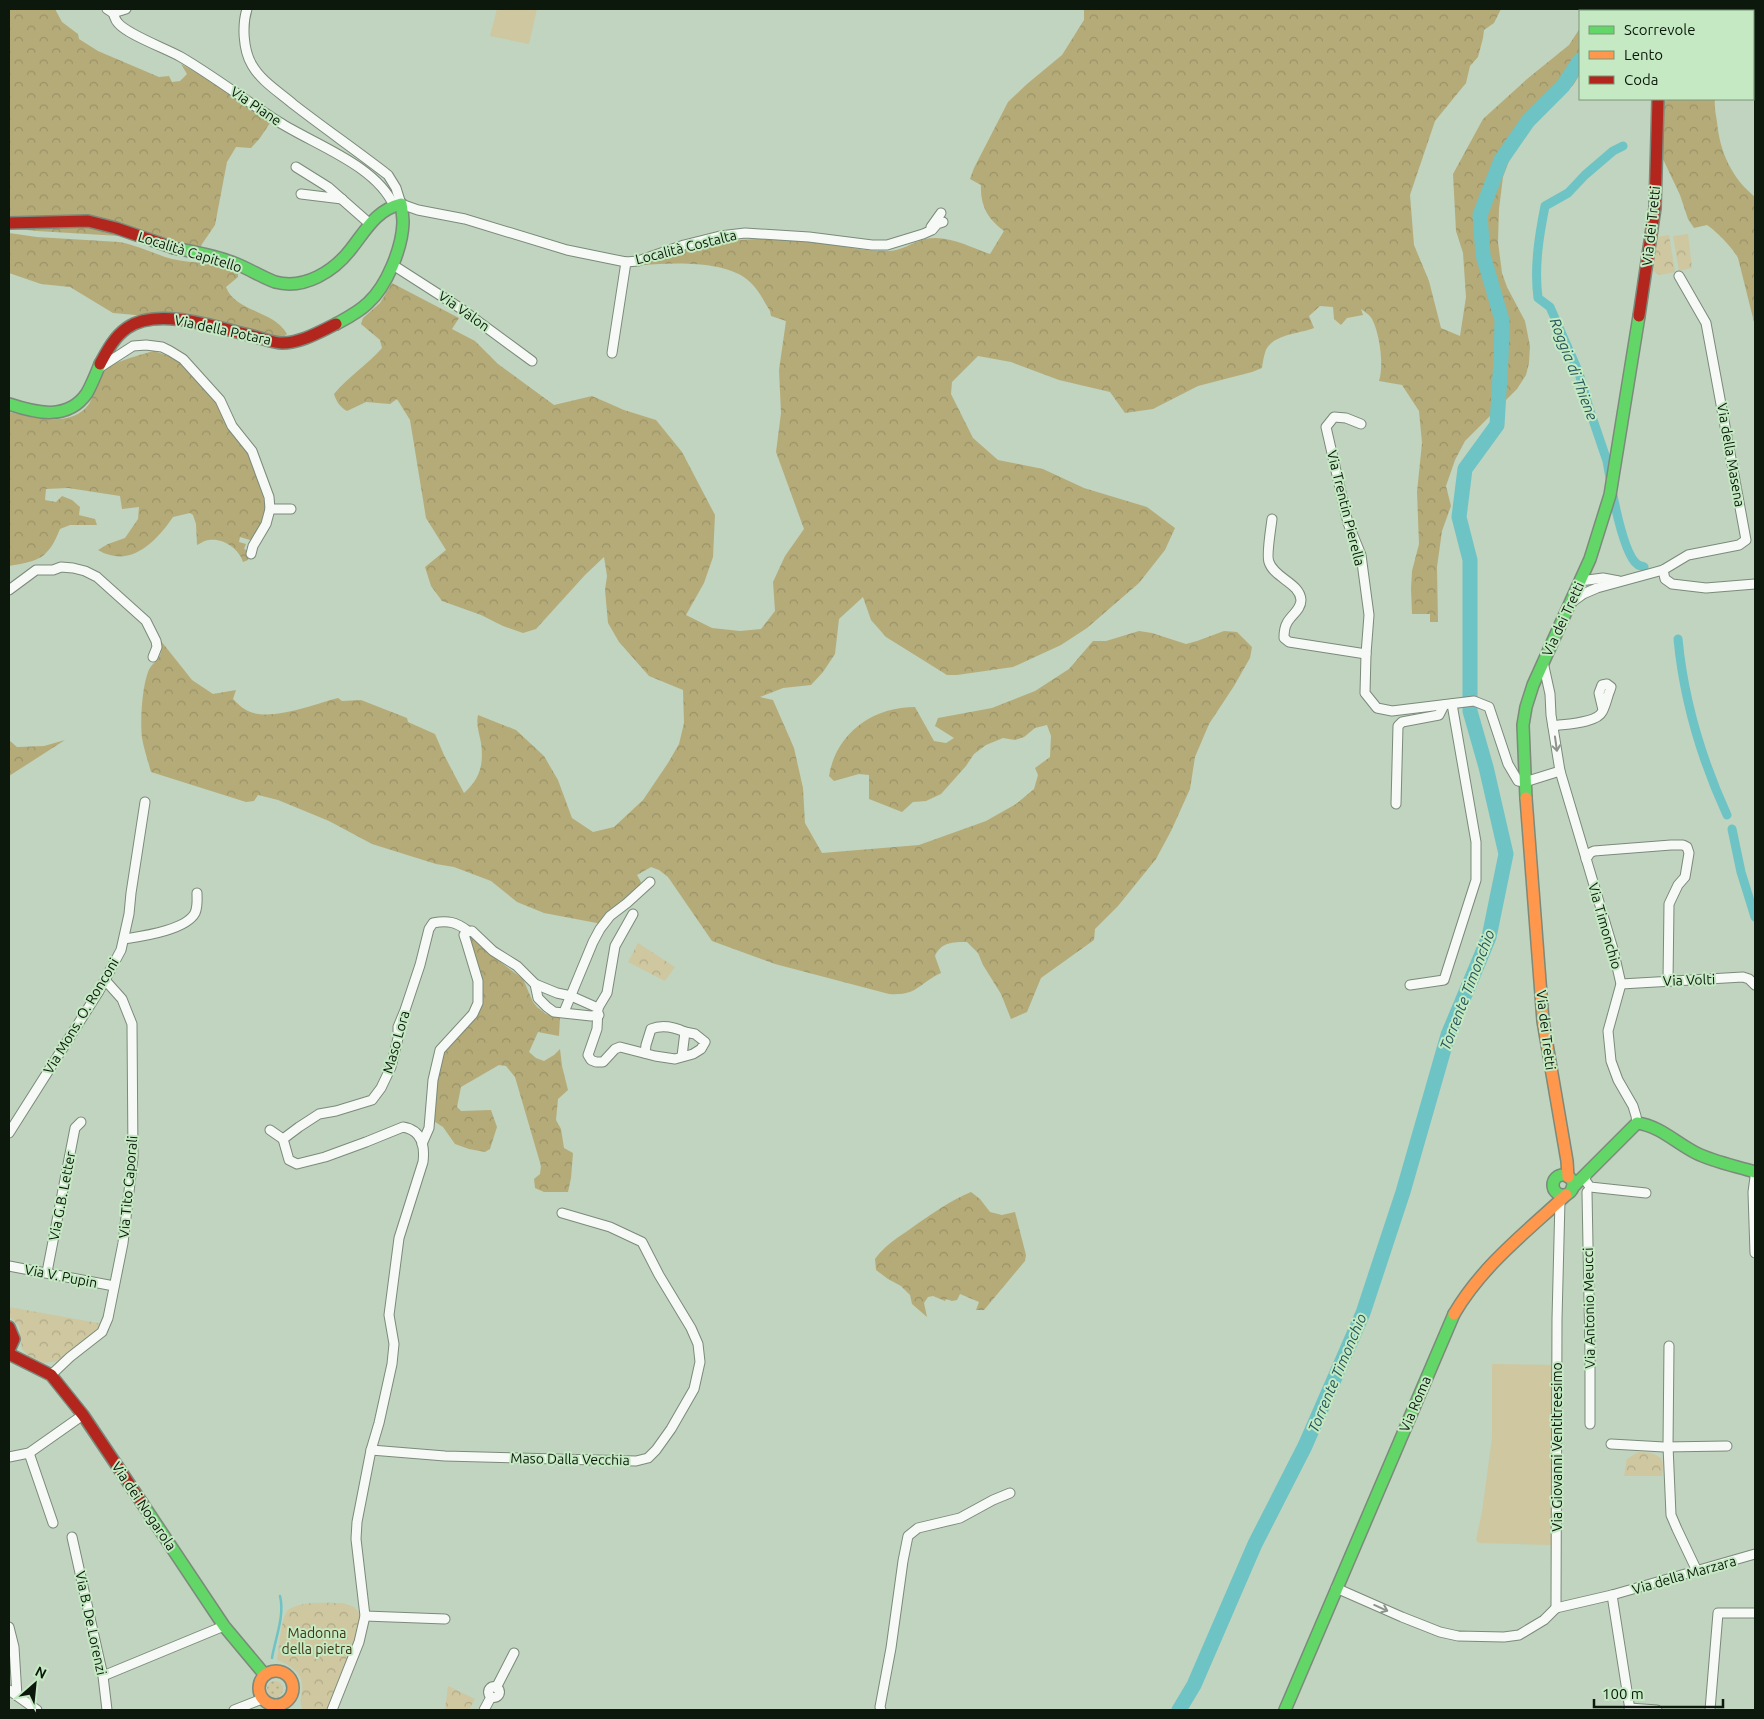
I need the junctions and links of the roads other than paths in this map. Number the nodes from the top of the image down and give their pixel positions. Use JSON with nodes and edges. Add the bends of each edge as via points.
{"nodes":[{"id":1,"x":126,"y":9,"type":"edge"},
{"id":2,"x":247,"y":9,"type":"edge"},
{"id":3,"x":110,"y":11,"type":"edge"},
{"id":4,"x":1658,"y":100,"type":"edge"},
{"id":5,"x":296,"y":167,"type":"dead end"},
{"id":6,"x":302,"y":194,"type":"dead end"},
{"id":7,"x":342,"y":199,"type":"junction"},
{"id":8,"x":397,"y":205,"type":"junction"},
{"id":9,"x":942,"y":217,"type":"dead end"},
{"id":10,"x":9,"y":223,"type":"edge"},
{"id":11,"x":370,"y":224,"type":"junction"},
{"id":12,"x":626,"y":262,"type":"junction"},
{"id":13,"x":393,"y":265,"type":"junction"},
{"id":14,"x":1679,"y":276,"type":"dead end"},
{"id":15,"x":612,"y":353,"type":"dead end"},
{"id":16,"x":532,"y":361,"type":"dead end"},
{"id":17,"x":98,"y":368,"type":"junction"},
{"id":18,"x":9,"y":404,"type":"edge"},
{"id":19,"x":1362,"y":424,"type":"dead end"},
{"id":20,"x":270,"y":509,"type":"junction"},
{"id":21,"x":291,"y":509,"type":"dead end"},
{"id":22,"x":1272,"y":519,"type":"dead end"},
{"id":23,"x":252,"y":554,"type":"dead end"},
{"id":24,"x":1590,"y":559,"type":"junction"},
{"id":25,"x":1663,"y":570,"type":"junction"},
{"id":26,"x":1580,"y":581,"type":"junction"},
{"id":27,"x":1606,"y":582,"type":"junction"},
{"id":28,"x":1755,"y":584,"type":"edge"},
{"id":29,"x":9,"y":590,"type":"edge"},
{"id":30,"x":1570,"y":604,"type":"junction"},
{"id":31,"x":1366,"y":654,"type":"junction"},
{"id":32,"x":153,"y":657,"type":"dead end"},
{"id":33,"x":1544,"y":662,"type":"junction"},
{"id":34,"x":1452,"y":704,"type":"junction"},
{"id":35,"x":1603,"y":710,"type":"dead end"},
{"id":36,"x":1553,"y":726,"type":"junction"},
{"id":37,"x":1560,"y":771,"type":"junction"},
{"id":38,"x":1525,"y":782,"type":"junction"},
{"id":39,"x":145,"y":802,"type":"dead end"},
{"id":40,"x":1396,"y":804,"type":"dead end"},
{"id":41,"x":1586,"y":859,"type":"junction"},
{"id":42,"x":650,"y":882,"type":"dead end"},
{"id":43,"x":197,"y":893,"type":"dead end"},
{"id":44,"x":633,"y":914,"type":"dead end"},
{"id":45,"x":468,"y":931,"type":"junction"},
{"id":46,"x":125,"y":939,"type":"junction"},
{"id":47,"x":105,"y":980,"type":"junction"},
{"id":48,"x":1668,"y":981,"type":"junction"},
{"id":49,"x":535,"y":984,"type":"junction"},
{"id":50,"x":1620,"y":984,"type":"junction"},
{"id":51,"x":1755,"y":984,"type":"edge"},
{"id":52,"x":1410,"y":985,"type":"dead end"},
{"id":53,"x":571,"y":996,"type":"junction"},
{"id":54,"x":564,"y":1012,"type":"junction"},
{"id":55,"x":599,"y":1012,"type":"junction"},
{"id":56,"x":685,"y":1032,"type":"junction"},
{"id":57,"x":645,"y":1053,"type":"junction"},
{"id":58,"x":682,"y":1056,"type":"junction"},
{"id":59,"x":81,"y":1122,"type":"dead end"},
{"id":60,"x":1637,"y":1124,"type":"junction"},
{"id":61,"x":270,"y":1130,"type":"dead end"},
{"id":62,"x":9,"y":1133,"type":"edge"},
{"id":63,"x":283,"y":1139,"type":"junction"},
{"id":64,"x":422,"y":1144,"type":"junction"},
{"id":65,"x":1587,"y":1171,"type":"junction"},
{"id":66,"x":1755,"y":1172,"type":"edge"},
{"id":67,"x":1755,"y":1177,"type":"edge"},
{"id":68,"x":1564,"y":1187,"type":"junction"},
{"id":69,"x":1606,"y":1189,"type":"junction"},
{"id":70,"x":1587,"y":1192,"type":"junction"},
{"id":71,"x":1646,"y":1193,"type":"dead end"},
{"id":72,"x":1549,"y":1211,"type":"junction"},
{"id":73,"x":562,"y":1213,"type":"dead end"},
{"id":74,"x":1558,"y":1229,"type":"junction"},
{"id":75,"x":1519,"y":1236,"type":"junction"},
{"id":76,"x":1755,"y":1253,"type":"edge"},
{"id":77,"x":9,"y":1266,"type":"edge"},
{"id":78,"x":47,"y":1272,"type":"junction"},
{"id":79,"x":114,"y":1286,"type":"junction"},
{"id":80,"x":9,"y":1327,"type":"edge"},
{"id":81,"x":1669,"y":1346,"type":"dead end"},
{"id":82,"x":9,"y":1352,"type":"edge"},
{"id":83,"x":51,"y":1375,"type":"junction"},
{"id":84,"x":83,"y":1415,"type":"junction"},
{"id":85,"x":1590,"y":1424,"type":"dead end"},
{"id":86,"x":1611,"y":1444,"type":"dead end"},
{"id":87,"x":1668,"y":1446,"type":"junction"},
{"id":88,"x":1727,"y":1446,"type":"dead end"},
{"id":89,"x":371,"y":1450,"type":"junction"},
{"id":90,"x":29,"y":1453,"type":"junction"},
{"id":91,"x":9,"y":1457,"type":"edge"},
{"id":92,"x":1010,"y":1493,"type":"dead end"},
{"id":93,"x":53,"y":1523,"type":"dead end"},
{"id":94,"x":72,"y":1537,"type":"dead end"},
{"id":95,"x":1755,"y":1554,"type":"edge"},
{"id":96,"x":1697,"y":1571,"type":"junction"},
{"id":97,"x":1336,"y":1588,"type":"junction"},
{"id":98,"x":1612,"y":1595,"type":"junction"},
{"id":99,"x":1556,"y":1608,"type":"junction"},
{"id":100,"x":1755,"y":1613,"type":"edge"},
{"id":101,"x":365,"y":1616,"type":"junction"},
{"id":102,"x":445,"y":1619,"type":"dead end"},
{"id":103,"x":9,"y":1626,"type":"edge"},
{"id":104,"x":224,"y":1626,"type":"junction"},
{"id":105,"x":514,"y":1653,"type":"dead end"},
{"id":106,"x":265,"y":1675,"type":"junction"},
{"id":107,"x":103,"y":1676,"type":"junction"},
{"id":108,"x":9,"y":1690,"type":"edge"},
{"id":109,"x":17,"y":1696,"type":"junction"},
{"id":110,"x":262,"y":1699,"type":"junction"},
{"id":111,"x":1291,"y":1705,"type":"edge"},
{"id":112,"x":284,"y":1707,"type":"edge"},
{"id":113,"x":880,"y":1709,"type":"edge"},
{"id":114,"x":1629,"y":1709,"type":"edge"},
{"id":115,"x":37,"y":1710,"type":"edge"},
{"id":116,"x":107,"y":1710,"type":"edge"},
{"id":117,"x":234,"y":1710,"type":"edge"},
{"id":118,"x":332,"y":1710,"type":"edge"},
{"id":119,"x":484,"y":1710,"type":"edge"},
{"id":120,"x":1285,"y":1710,"type":"edge"},
{"id":121,"x":1656,"y":1710,"type":"edge"},
{"id":122,"x":1710,"y":1710,"type":"edge"}],
"edges":[{"from":1,"to":3,"type":"street","name":"Via Piane"},
{"from":2,"to":8,"type":"street","name":"Via Piane","via":[[246,49],[251,64],[261,77],[303,112],[388,175],[396,188]]},
{"from":3,"to":8,"type":"street","name":"Via Piane","via":[[119,25],[129,32],[205,71],[283,124],[356,166]]},
{"from":4,"to":24,"type":"street","name":"Via dei Tretti","via":[[1652,236],[1613,481]]},
{"from":5,"to":7,"type":"street"},
{"from":6,"to":7,"type":"street"},
{"from":7,"to":11,"type":"street"},
{"from":8,"to":11,"type":"street","name":"Località Capitello","via":[[385,209]]},
{"from":8,"to":12,"type":"street","name":"Località Costalta","via":[[465,219],[567,250]]},
{"from":8,"to":13,"type":"street","name":"Via Piane","via":[[402,224]]},
{"from":9,"to":12,"type":"street","name":"Località Costalta","via":[[928,232],[887,244],[745,233],[720,236]]},
{"from":10,"to":11,"type":"street","name":"Località Capitello","via":[[69,219],[102,223],[168,246],[226,260],[269,280],[293,284],[305,282],[334,265]]},
{"from":12,"to":15,"type":"street"},
{"from":13,"to":16,"type":"street","name":"Via Valon","via":[[460,308]]},
{"from":13,"to":17,"type":"street","name":"Via della Potara","via":[[383,288],[368,304],[304,339],[282,343],[161,317],[132,324],[119,334]]},
{"from":14,"to":25,"type":"street","name":"Via della Masena","via":[[1706,322],[1746,538],[1742,544],[1688,555]]},
{"from":17,"to":18,"type":"street","name":"Via della Potara","via":[[91,388],[76,406],[44,412]]},
{"from":17,"to":20,"type":"street","via":[[133,346],[162,347],[183,359],[220,400],[232,426],[252,451]]},
{"from":19,"to":31,"type":"street","name":"Via Trentin Pierella","via":[[1339,416],[1326,427],[1348,523],[1360,554],[1369,616]]},
{"from":20,"to":21,"type":"street"},
{"from":20,"to":23,"type":"street"},
{"from":22,"to":31,"type":"street","via":[[1268,561],[1299,592],[1301,601],[1287,622],[1284,638],[1289,642]]},
{"from":24,"to":26,"type":"street","name":"Via dei Tretti"},
{"from":24,"to":27,"type":"street","via":[[1593,568]]},
{"from":25,"to":27,"type":"street","name":"Via della Masena"},
{"from":25,"to":28,"type":"street","via":[[1672,584],[1706,588]]},
{"from":26,"to":27,"type":"street","name":"Via della Masena","via":[[1592,586]]},
{"from":26,"to":30,"type":"street","name":"Via dei Tretti"},
{"from":27,"to":30,"type":"street","name":"Via della Masena"},
{"from":29,"to":32,"type":"street","via":[[36,570],[61,567],[85,571],[97,577],[146,621],[156,641]]},
{"from":30,"to":33,"type":"street","name":"Via dei Tretti"},
{"from":31,"to":34,"type":"street","name":"Via Trentin Pierella","via":[[1365,693],[1377,708],[1392,711]]},
{"from":33,"to":36,"type":"street","name":"Via Timonchio"},
{"from":33,"to":38,"type":"street","name":"Via dei Tretti","via":[[1529,696],[1523,725]]},
{"from":34,"to":38,"type":"street","name":"Via Trentin Pierella","via":[[1474,701],[1489,707],[1508,764],[1518,781]]},
{"from":34,"to":40,"type":"street","name":"Via Trentin Pierella","via":[[1439,715],[1402,722],[1398,726]]},
{"from":34,"to":52,"type":"street","via":[[1476,842],[1476,880],[1444,980]]},
{"from":35,"to":36,"type":"street","via":[[1592,720]]},
{"from":36,"to":37,"type":"street","name":"Via Timonchio","one_way":true},
{"from":37,"to":38,"type":"street"},
{"from":37,"to":41,"type":"street","name":"Via Timonchio"},
{"from":38,"to":68,"type":"street","name":"Via dei Tretti","via":[[1543,1021],[1569,1168]]},
{"from":39,"to":46,"type":"street","name":"Via Mons. O. Ronconi"},
{"from":41,"to":48,"type":"street","via":[[1594,851],[1671,845],[1682,845],[1689,850],[1685,877],[1669,904]]},
{"from":41,"to":50,"type":"street","name":"Via Timonchio"},
{"from":42,"to":53,"type":"street","via":[[606,921],[593,942]]},
{"from":43,"to":46,"type":"street","via":[[194,915],[187,920],[170,929]]},
{"from":44,"to":55,"type":"street","via":[[615,946],[607,993]]},
{"from":45,"to":49,"type":"street","name":"Maso Lora","via":[[517,966]]},
{"from":45,"to":63,"type":"street","name":"Maso Lora","via":[[456,922],[442,921],[433,923],[428,929],[420,965],[398,1027],[391,1067],[372,1100],[319,1114]]},
{"from":45,"to":64,"type":"street","via":[[464,935],[478,981],[478,1003],[440,1050],[433,1080],[429,1128]]},
{"from":46,"to":47,"type":"street","name":"Via Mons. O. Ronconi"},
{"from":47,"to":62,"type":"street","name":"Via Mons. O. Ronconi"},
{"from":47,"to":79,"type":"street","name":"Via Tito Caporali","via":[[122,999],[132,1024],[133,1157],[123,1243]]},
{"from":48,"to":50,"type":"street","name":"Via Volti"},
{"from":48,"to":51,"type":"street","name":"Via Volti","via":[[1743,977]]},
{"from":49,"to":53,"type":"street"},
{"from":49,"to":54,"type":"street","via":[[538,998],[547,1007],[554,1012]]},
{"from":50,"to":60,"type":"street","name":"Via Timonchio","via":[[1608,1030],[1611,1061],[1633,1106]]},
{"from":53,"to":54,"type":"street"},
{"from":53,"to":55,"type":"street"},
{"from":54,"to":55,"type":"street","via":[[591,1016]]},
{"from":55,"to":57,"type":"street","via":[[597,1030],[588,1055],[590,1060],[603,1062],[620,1047]]},
{"from":56,"to":57,"type":"street","via":[[672,1027],[652,1028]]},
{"from":56,"to":58,"type":"street"},
{"from":56,"to":58,"type":"street","via":[[695,1034],[705,1042],[693,1054]]},
{"from":57,"to":58,"type":"street","via":[[667,1058]]},
{"from":59,"to":78,"type":"street","name":"Via G.B. Letter","via":[[75,1128]]},
{"from":60,"to":65,"type":"street","name":"Via Roma"},
{"from":60,"to":66,"type":"street","via":[[1659,1130],[1696,1153]]},
{"from":61,"to":63,"type":"street"},
{"from":63,"to":64,"type":"street","via":[[289,1160],[297,1164],[348,1149],[403,1127],[418,1133]]},
{"from":64,"to":89,"type":"street","via":[[425,1149],[423,1162],[399,1238],[389,1315],[394,1344],[392,1364]]},
{"from":65,"to":68,"type":"street","name":"Via Roma"},
{"from":65,"to":69,"type":"street","via":[[1586,1184]]},
{"from":67,"to":76,"type":"street"},
{"from":68,"to":70,"type":"street"},
{"from":68,"to":72,"type":"street","name":"Via Roma"},
{"from":68,"to":74,"type":"street","name":"Via Giovanni Ventitreesimo"},
{"from":68,"to":75,"type":"street","name":"Via Roma"},
{"from":69,"to":70,"type":"street","via":[[1604,1192]]},
{"from":69,"to":71,"type":"street"},
{"from":70,"to":85,"type":"street","name":"Via Antonio Meucci"},
{"from":72,"to":74,"type":"street","name":"Via Giovanni Ventitreesimo"},
{"from":72,"to":75,"type":"street","name":"Via Roma"},
{"from":73,"to":89,"type":"street","name":"Maso Dalla Vecchia","via":[[610,1227],[642,1242],[698,1344],[700,1362],[694,1389],[656,1450],[648,1458],[636,1461],[445,1456]]},
{"from":74,"to":99,"type":"street","name":"Via Giovanni Ventitreesimo"},
{"from":75,"to":97,"type":"street","name":"Via Roma","via":[[1476,1279],[1454,1314]]},
{"from":77,"to":78,"type":"street","name":"Via V. Pupin"},
{"from":78,"to":79,"type":"street","name":"Via V. Pupin"},
{"from":79,"to":83,"type":"street","name":"Via Tito Caporali","via":[[102,1332]]},
{"from":80,"to":82,"type":"street","via":[[14,1338]]},
{"from":81,"to":87,"type":"street"},
{"from":82,"to":83,"type":"street","name":"Via dei Nogarola"},
{"from":83,"to":84,"type":"street","name":"Via dei Nogarola"},
{"from":84,"to":90,"type":"street"},
{"from":84,"to":104,"type":"street","name":"Via dei Nogarola"},
{"from":86,"to":87,"type":"street"},
{"from":87,"to":88,"type":"street"},
{"from":87,"to":96,"type":"street","via":[[1671,1515]]},
{"from":89,"to":101,"type":"street","via":[[357,1522]]},
{"from":90,"to":91,"type":"street"},
{"from":90,"to":93,"type":"street"},
{"from":92,"to":113,"type":"street","via":[[960,1518],[918,1528],[908,1536]]},
{"from":94,"to":107,"type":"street","name":"Via B. De Lorenzi"},
{"from":95,"to":96,"type":"street","name":"Via della Marzara"},
{"from":96,"to":98,"type":"street","name":"Via della Marzara"},
{"from":97,"to":99,"type":"street","one_way":true,"via":[[1450,1635],[1519,1635],[1544,1620]]},
{"from":97,"to":111,"type":"street","name":"Via Roma"},
{"from":98,"to":99,"type":"street"},
{"from":98,"to":114,"type":"street"},
{"from":100,"to":122,"type":"street","via":[[1718,1614]]},
{"from":101,"to":102,"type":"street"},
{"from":101,"to":118,"type":"street","via":[[359,1642]]},
{"from":103,"to":109,"type":"street","via":[[14,1647]]},
{"from":104,"to":106,"type":"street","name":"Via dei Nogarola"},
{"from":104,"to":107,"type":"street"},
{"from":105,"to":119,"type":"street","via":[[496,1688],[489,1690],[491,1697]]},
{"from":106,"to":110,"type":"street","via":[[259,1684]]},
{"from":106,"to":112,"type":"street","via":[[276,1671],[290,1679],[291,1696]]},
{"from":107,"to":116,"type":"street","name":"Via B. De Lorenzi"},
{"from":108,"to":109,"type":"street"},
{"from":109,"to":115,"type":"street"},
{"from":110,"to":112,"type":"street","via":[[271,1705]]},
{"from":110,"to":117,"type":"street"},
{"from":111,"to":120,"type":"street","name":"Via Roma"},
{"from":114,"to":121,"type":"street"}]}
